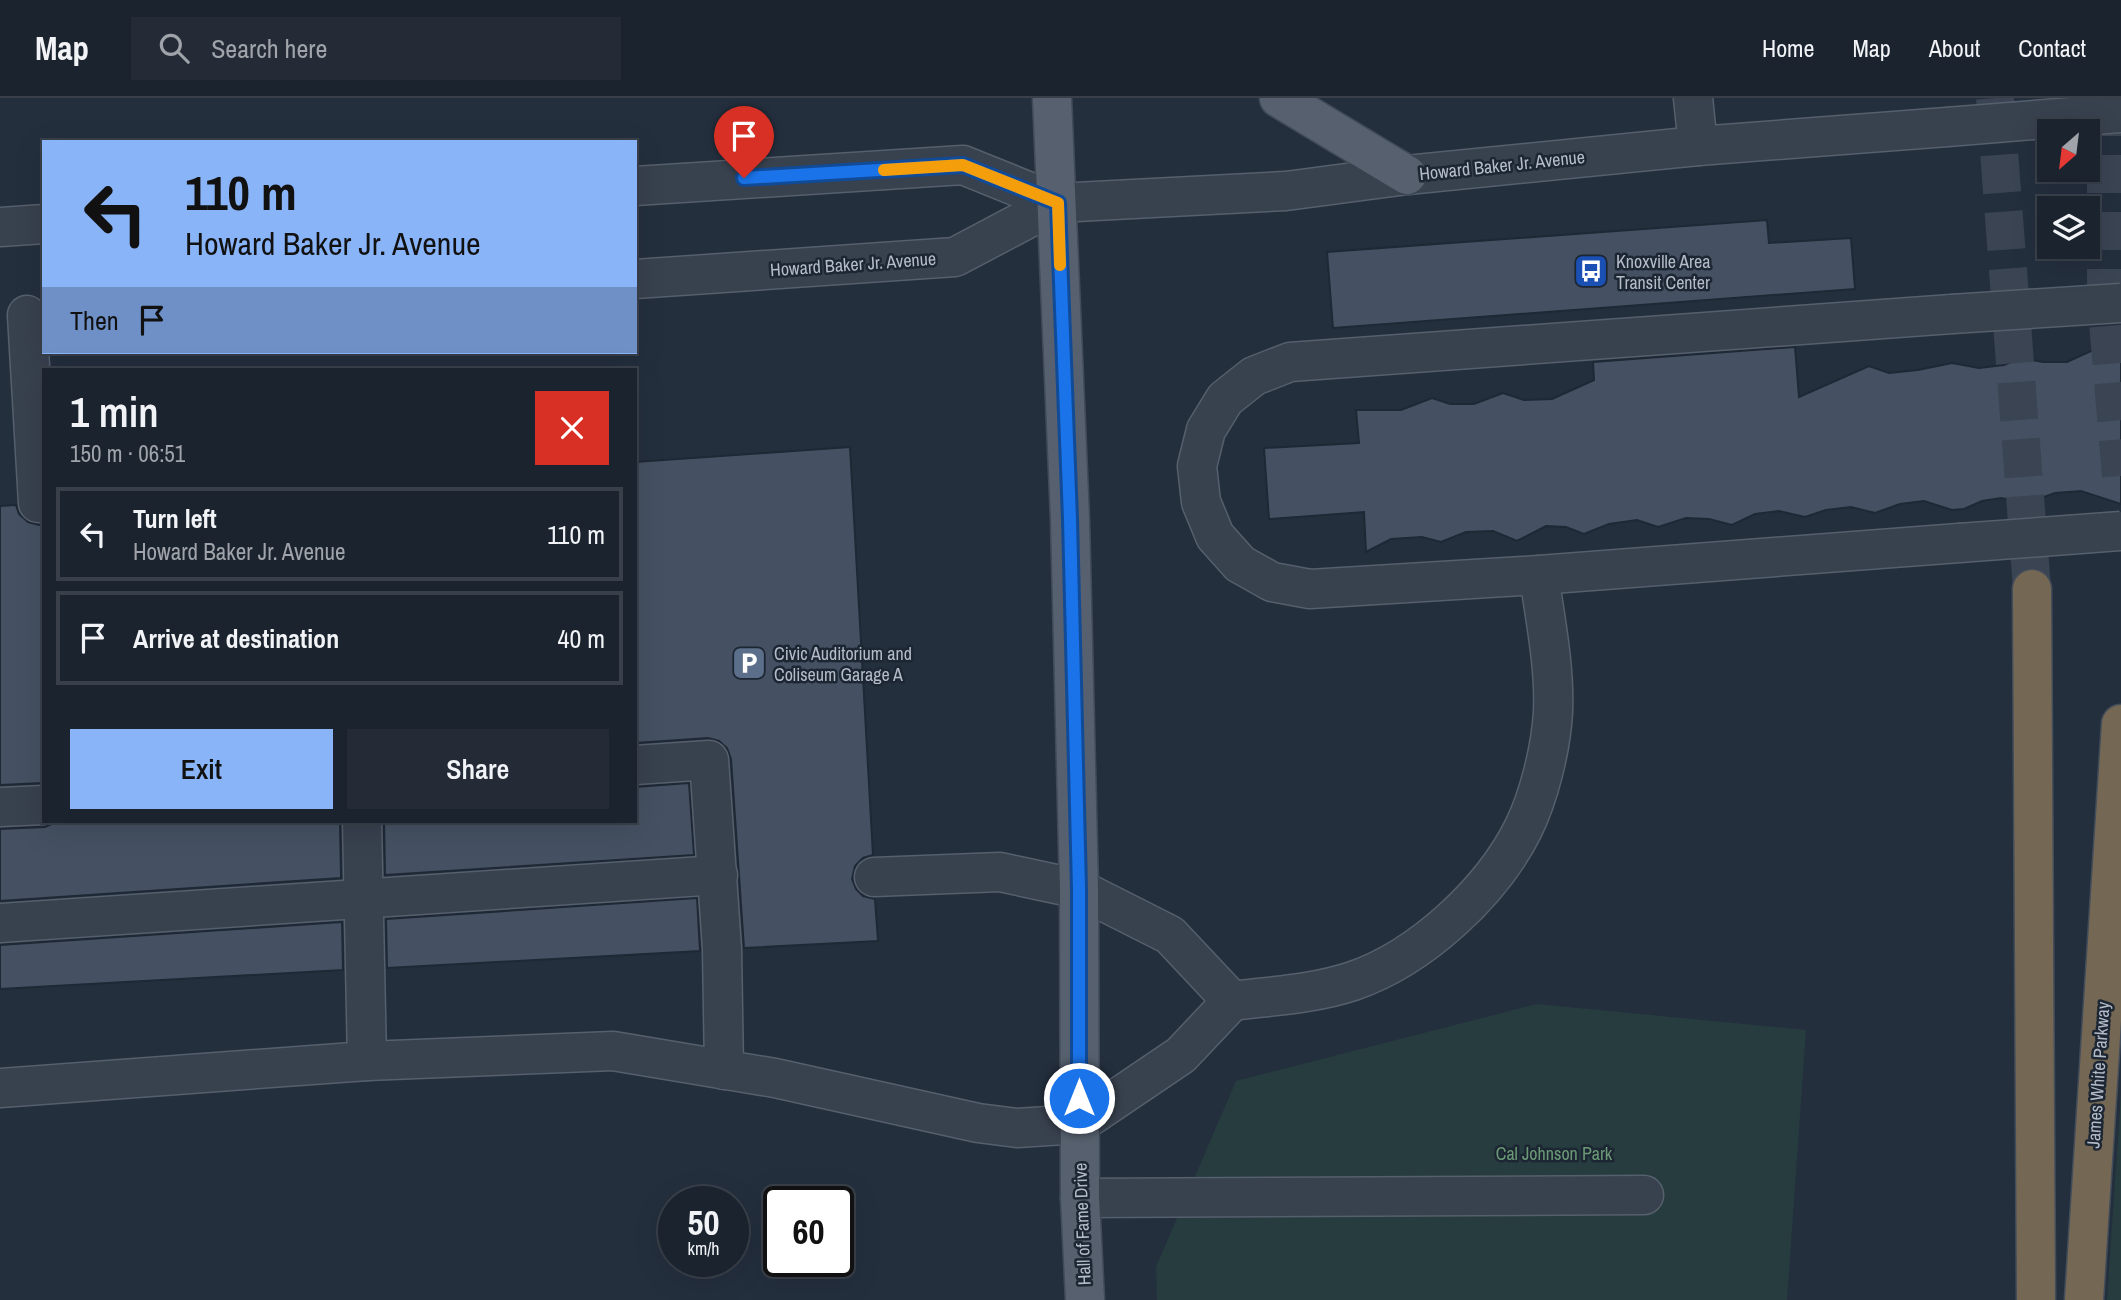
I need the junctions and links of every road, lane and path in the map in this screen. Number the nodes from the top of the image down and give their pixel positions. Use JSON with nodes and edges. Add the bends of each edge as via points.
{"nodes":[{"id":1,"x":1052,"y":98,"type":"edge"},
{"id":2,"x":1279,"y":98,"type":"edge"},
{"id":3,"x":1693,"y":98,"type":"edge"},
{"id":4,"x":2121,"y":113,"type":"edge"},
{"id":5,"x":1698,"y":146,"type":"junction"},
{"id":6,"x":1407,"y":175,"type":"junction"},
{"id":7,"x":637,"y":186,"type":"edge"},
{"id":8,"x":1058,"y":203,"type":"junction"},
{"id":9,"x":42,"y":224,"type":"edge"},
{"id":10,"x":0,"y":227,"type":"edge"},
{"id":11,"x":637,"y":279,"type":"edge"},
{"id":12,"x":2121,"y":303,"type":"edge"},
{"id":13,"x":24,"y":315,"type":"edge"},
{"id":14,"x":38,"y":503,"type":"dead end"},
{"id":15,"x":2121,"y":531,"type":"edge"},
{"id":16,"x":1539,"y":575,"type":"junction"},
{"id":17,"x":2032,"y":589,"type":"tunnel mouth"},
{"id":18,"x":2121,"y":724,"type":"edge"},
{"id":19,"x":637,"y":765,"type":"edge"},
{"id":20,"x":42,"y":805,"type":"edge"},
{"id":21,"x":0,"y":807,"type":"edge"},
{"id":22,"x":362,"y":823,"type":"edge"},
{"id":23,"x":718,"y":875,"type":"junction"},
{"id":24,"x":874,"y":877,"type":"dead end"},
{"id":25,"x":1079,"y":889,"type":"junction"},
{"id":26,"x":364,"y":899,"type":"junction"},
{"id":27,"x":0,"y":923,"type":"edge"},
{"id":28,"x":1232,"y":1001,"type":"junction"},
{"id":29,"x":367,"y":1061,"type":"junction"},
{"id":30,"x":724,"y":1070,"type":"junction"},
{"id":31,"x":0,"y":1088,"type":"edge"},
{"id":32,"x":1079,"y":1124,"type":"junction"},
{"id":33,"x":1644,"y":1195,"type":"dead end"},
{"id":34,"x":1080,"y":1198,"type":"junction"},
{"id":35,"x":1085,"y":1300,"type":"edge"},
{"id":36,"x":2036,"y":1300,"type":"edge"},
{"id":37,"x":2084,"y":1300,"type":"edge"}],
"edges":[{"from":1,"to":8,"type":"main road","name":"Hall of Fame Drive"},
{"from":2,"to":6,"type":"main road"},
{"from":3,"to":5,"type":"street"},
{"from":4,"to":5,"type":"street","name":"Howard Baker Jr. Avenue","bridge":true},
{"from":5,"to":6,"type":"street","name":"Howard Baker Jr. Avenue"},
{"from":6,"to":8,"type":"street","name":"Howard Baker Jr. Avenue","via":[[1286,191]]},
{"from":7,"to":8,"type":"street","name":"Howard Baker Jr. Avenue","via":[[963,165]]},
{"from":8,"to":11,"type":"street","name":"Howard Baker Jr. Avenue","via":[[955,257]]},
{"from":8,"to":25,"type":"main road","name":"Hall of Fame Drive"},
{"from":9,"to":10,"type":"street"},
{"from":12,"to":16,"type":"street","bridge":true,"via":[[1290,362],[1254,376],[1235,391],[1206,430],[1197,466],[1201,502],[1215,536],[1240,564],[1272,582],[1310,589]]},
{"from":13,"to":14,"type":"street"},
{"from":15,"to":16,"type":"street","bridge":true},
{"from":16,"to":28,"type":"street","via":[[1553,712],[1543,774],[1523,829],[1484,889],[1439,932],[1404,957],[1353,981]]},
{"from":17,"to":36,"type":"highway"},
{"from":18,"to":37,"type":"highway","name":"James White Parkway"},
{"from":19,"to":23,"type":"street","via":[[709,760]]},
{"from":20,"to":21,"type":"street"},
{"from":22,"to":26,"type":"street"},
{"from":23,"to":26,"type":"street"},
{"from":23,"to":30,"type":"street"},
{"from":24,"to":25,"type":"street","via":[[1000,872]]},
{"from":25,"to":28,"type":"street","via":[[1170,935]]},
{"from":25,"to":32,"type":"main road","name":"Hall of Fame Drive"},
{"from":26,"to":27,"type":"street"},
{"from":26,"to":29,"type":"street"},
{"from":28,"to":32,"type":"street","via":[[1181,1055]]},
{"from":29,"to":30,"type":"street","via":[[613,1051]]},
{"from":29,"to":31,"type":"street"},
{"from":30,"to":32,"type":"street","via":[[978,1123],[1017,1128]]},
{"from":32,"to":34,"type":"main road","name":"Hall of Fame Drive"},
{"from":33,"to":34,"type":"street"},
{"from":34,"to":35,"type":"main road","name":"Hall of Fame Drive"}]}
